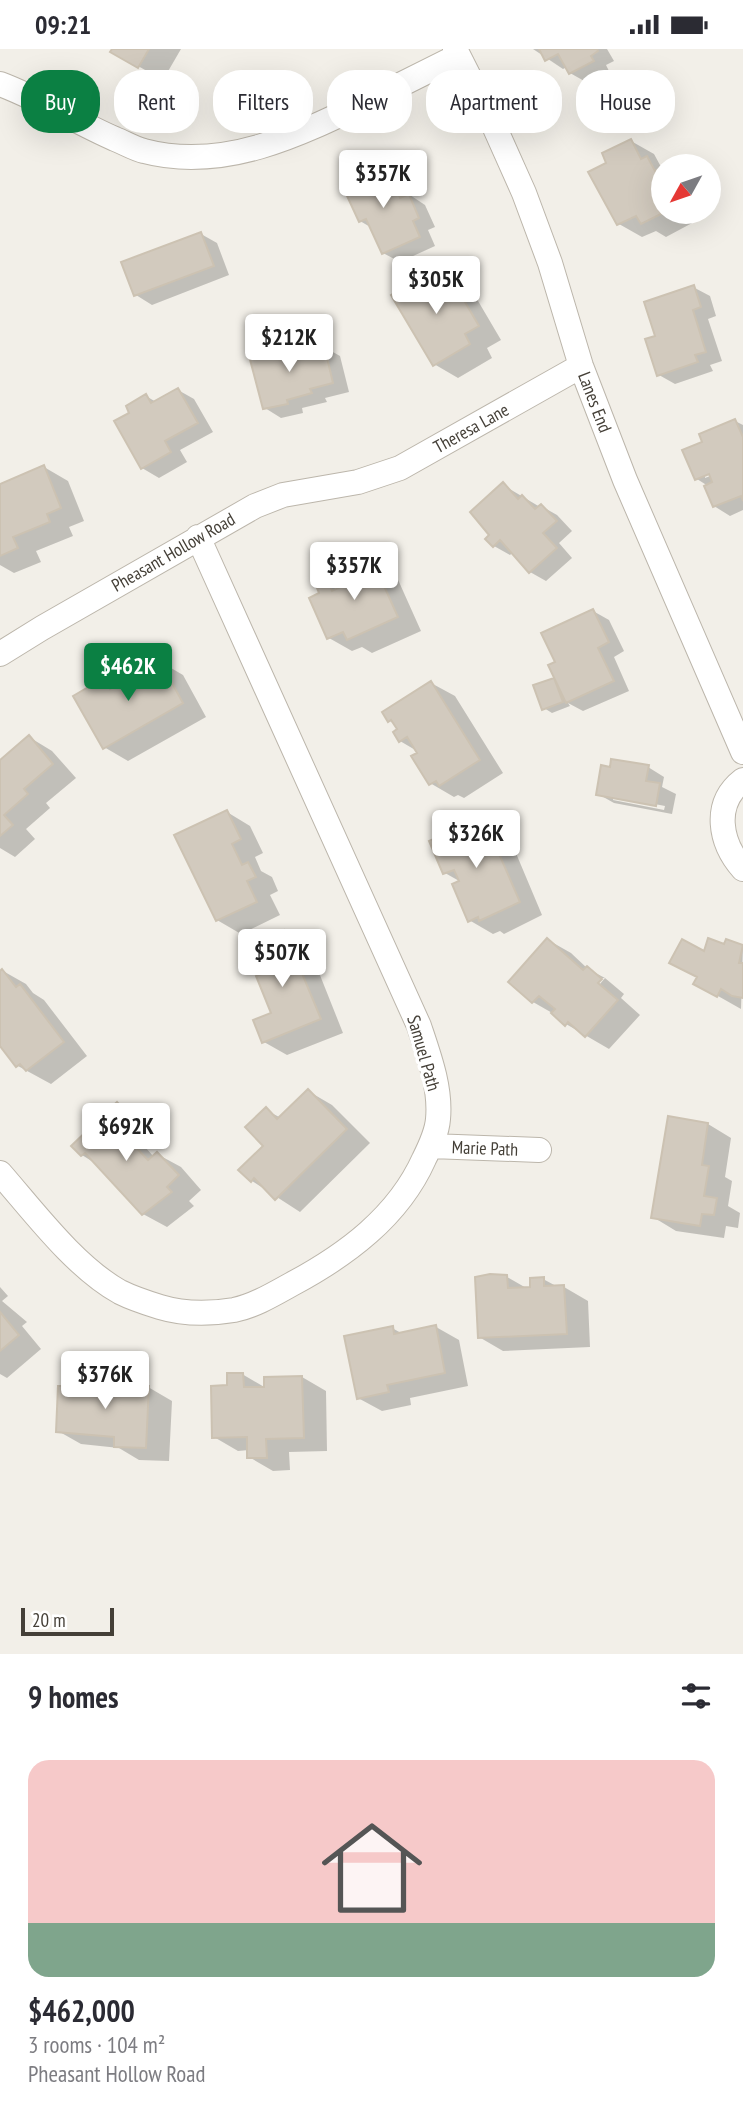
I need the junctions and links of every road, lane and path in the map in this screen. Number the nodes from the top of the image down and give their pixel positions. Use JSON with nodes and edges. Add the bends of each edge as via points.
{"nodes":[{"id":1,"x":456,"y":52,"type":"edge"},
{"id":2,"x":0,"y":84,"type":"edge"},
{"id":3,"x":581,"y":366,"type":"junction"},
{"id":4,"x":358,"y":482,"type":"joint"},
{"id":5,"x":198,"y":537,"type":"junction"},
{"id":6,"x":0,"y":654,"type":"edge"},
{"id":7,"x":743,"y":752,"type":"edge"},
{"id":8,"x":743,"y":780,"type":"edge"},
{"id":9,"x":743,"y":869,"type":"edge"},
{"id":10,"x":431,"y":1146,"type":"junction"},
{"id":11,"x":539,"y":1150,"type":"dead end"},
{"id":12,"x":0,"y":1173,"type":"edge"}],
"edges":[{"from":1,"to":2,"type":"street","via":[[315,127],[229,154],[189,158],[144,151]]},
{"from":1,"to":3,"type":"street","name":"Lanes End","via":[[524,193]]},
{"from":3,"to":4,"type":"street","name":"Theresa Lane","via":[[400,468]]},
{"from":3,"to":7,"type":"street","name":"Lanes End","via":[[625,480]]},
{"from":4,"to":5,"type":"street","name":"Pheasant Hollow Road","via":[[283,495]]},
{"from":5,"to":6,"type":"street","name":"Pheasant Hollow Road"},
{"from":5,"to":10,"type":"street","name":"Samuel Path","via":[[419,1026],[437,1093],[438,1121]]},
{"from":8,"to":9,"type":"street","via":[[727,800],[722,818],[730,854]]},
{"from":10,"to":11,"type":"street","name":"Marie Path"},
{"from":10,"to":12,"type":"street","name":"Samuel Path","via":[[401,1200],[327,1265],[236,1310],[202,1313],[163,1308],[121,1293],[89,1270]]}]}
